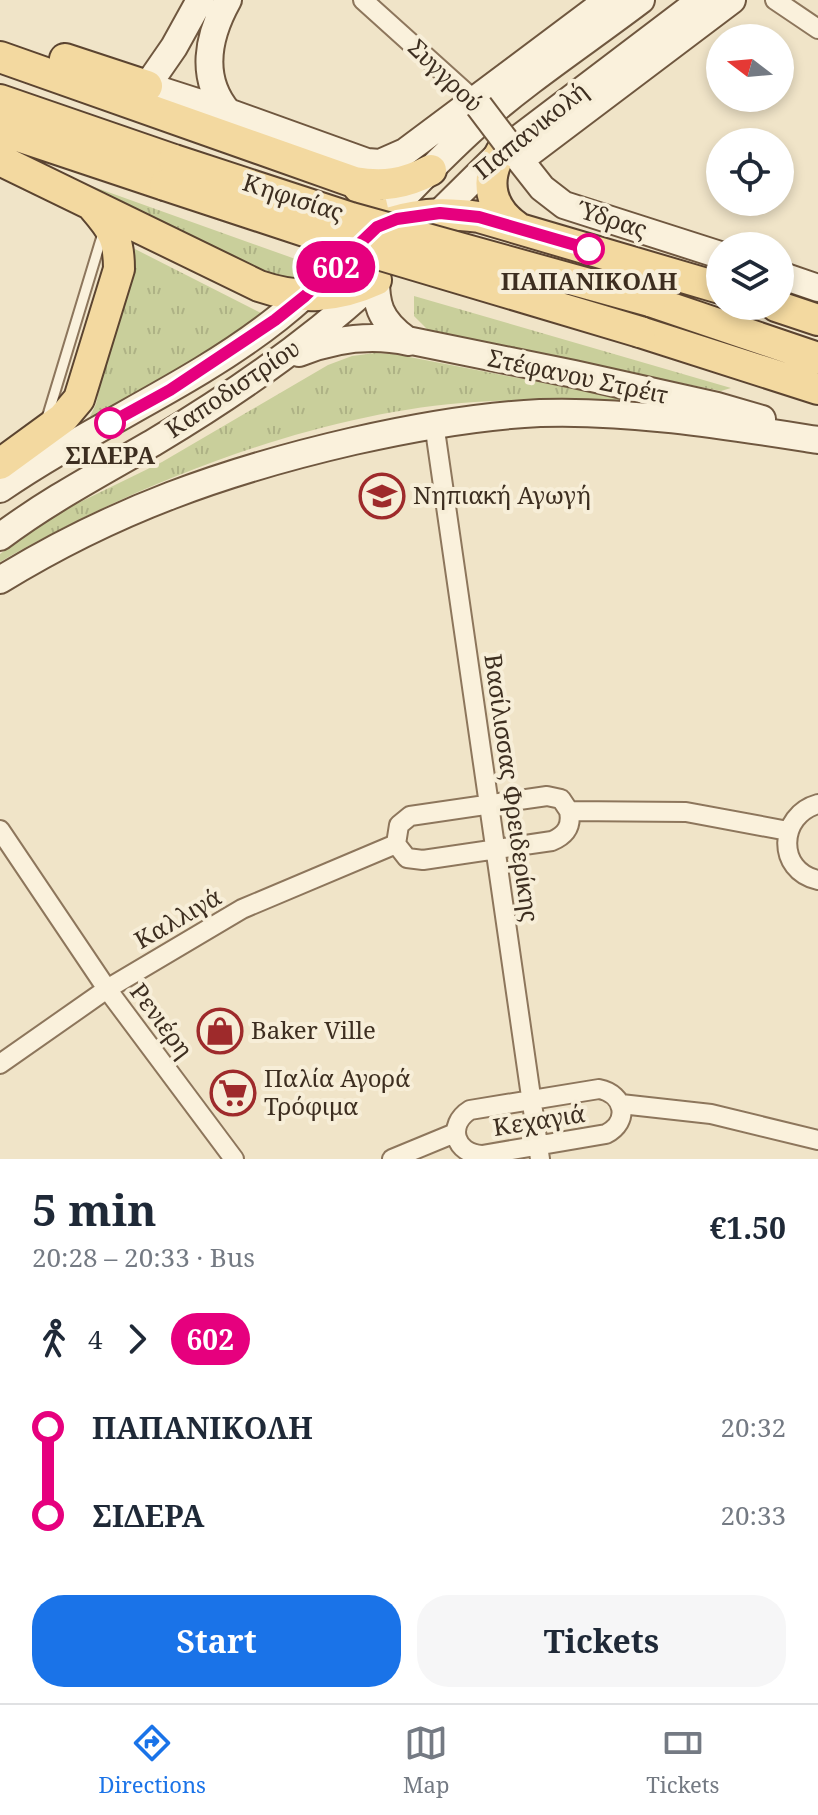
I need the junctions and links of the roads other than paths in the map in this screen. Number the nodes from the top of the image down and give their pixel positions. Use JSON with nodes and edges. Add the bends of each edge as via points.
{"nodes":[{"id":1,"x":200,"y":0,"type":"edge"},
{"id":2,"x":228,"y":0,"type":"edge"},
{"id":3,"x":363,"y":0,"type":"edge"},
{"id":4,"x":608,"y":0,"type":"edge"},
{"id":5,"x":641,"y":0,"type":"edge"},
{"id":6,"x":701,"y":0,"type":"edge"},
{"id":7,"x":732,"y":0,"type":"edge"},
{"id":8,"x":775,"y":0,"type":"edge"},
{"id":9,"x":818,"y":29,"type":"edge"},
{"id":10,"x":0,"y":50,"type":"edge"},
{"id":11,"x":0,"y":57,"type":"edge"},
{"id":12,"x":147,"y":86,"type":"junction"},
{"id":13,"x":0,"y":100,"type":"edge"},
{"id":14,"x":476,"y":103,"type":"junction"},
{"id":15,"x":228,"y":112,"type":"junction"},
{"id":16,"x":0,"y":130,"type":"edge"},
{"id":17,"x":512,"y":156,"type":"junction"},
{"id":18,"x":0,"y":160,"type":"edge"},
{"id":19,"x":431,"y":170,"type":"junction"},
{"id":20,"x":170,"y":172,"type":"junction"},
{"id":21,"x":354,"y":182,"type":"junction"},
{"id":22,"x":98,"y":213,"type":"junction"},
{"id":23,"x":440,"y":213,"type":"junction"},
{"id":24,"x":377,"y":227,"type":"junction"},
{"id":25,"x":517,"y":227,"type":"junction"},
{"id":26,"x":706,"y":251,"type":"edge"},
{"id":27,"x":376,"y":280,"type":"junction"},
{"id":28,"x":794,"y":280,"type":"edge"},
{"id":29,"x":706,"y":284,"type":"edge"},
{"id":30,"x":818,"y":288,"type":"edge"},
{"id":31,"x":305,"y":296,"type":"junction"},
{"id":32,"x":794,"y":312,"type":"edge"},
{"id":33,"x":818,"y":320,"type":"edge"},
{"id":34,"x":424,"y":345,"type":"junction"},
{"id":35,"x":818,"y":358,"type":"edge"},
{"id":36,"x":267,"y":369,"type":"junction"},
{"id":37,"x":818,"y":389,"type":"edge"},
{"id":38,"x":434,"y":423,"type":"junction"},
{"id":39,"x":818,"y":438,"type":"edge"},
{"id":40,"x":0,"y":464,"type":"edge"},
{"id":41,"x":0,"y":489,"type":"edge"},
{"id":42,"x":0,"y":537,"type":"edge"},
{"id":43,"x":0,"y":580,"type":"edge"},
{"id":44,"x":489,"y":804,"type":"junction"},
{"id":45,"x":818,"y":804,"type":"edge"},
{"id":46,"x":569,"y":811,"type":"junction"},
{"id":47,"x":0,"y":830,"type":"edge"},
{"id":48,"x":788,"y":831,"type":"junction"},
{"id":49,"x":396,"y":844,"type":"junction"},
{"id":50,"x":495,"y":850,"type":"junction"},
{"id":51,"x":818,"y":880,"type":"edge"},
{"id":52,"x":107,"y":989,"type":"junction"},
{"id":53,"x":0,"y":1064,"type":"edge"},
{"id":54,"x":531,"y":1100,"type":"junction"},
{"id":55,"x":621,"y":1104,"type":"junction"},
{"id":56,"x":455,"y":1133,"type":"junction"},
{"id":57,"x":818,"y":1140,"type":"edge"},
{"id":58,"x":539,"y":1152,"type":"edge"},
{"id":59,"x":234,"y":1159,"type":"edge"},
{"id":60,"x":392,"y":1159,"type":"edge"}],
"edges":[{"from":1,"to":12,"type":"main road"},
{"from":2,"to":15,"type":"main road","via":[[215,26],[209,65],[216,95]]},
{"from":3,"to":14,"type":"street","name":"Συγγρού"},
{"from":4,"to":14,"type":"main road"},
{"from":5,"to":19,"type":"main road","name":"Καποδιστρίου","via":[[479,123]]},
{"from":6,"to":17,"type":"main road","name":"Παπανικολή"},
{"from":7,"to":17,"type":"main road","name":"Παπανικολή"},
{"from":8,"to":9,"type":"street"},
{"from":10,"to":12,"type":"main road","via":[[57,57]]},
{"from":11,"to":21,"type":"main road"},
{"from":12,"to":15,"type":"main road"},
{"from":13,"to":20,"type":"main road","name":"Κηφισίας"},
{"from":14,"to":15,"type":"main road","via":[[380,163]]},
{"from":14,"to":17,"type":"main road","name":"Συγγρού","bridge":true},
{"from":16,"to":20,"type":"main road","name":"Κηφισίας"},
{"from":17,"to":23,"type":"main road","name":"Παπανικολή"},
{"from":17,"to":25,"type":"main road","via":[[493,165],[490,179],[496,207]]},
{"from":17,"to":26,"type":"main road","name":"Ύδρας","via":[[564,205]]},
{"from":18,"to":22,"type":"main road"},
{"from":19,"to":21,"type":"main road","via":[[394,184]]},
{"from":19,"to":24,"type":"main road","name":"Καποδιστρίου"},
{"from":20,"to":35,"type":"main road","name":"Κηφισίας","bridge":true,"via":[[650,301]]},
{"from":20,"to":37,"type":"main road","name":"Κηφισίας","bridge":true,"via":[[341,243]]},
{"from":21,"to":24,"type":"main road","via":[[371,201]]},
{"from":22,"to":31,"type":"main road","via":[[259,286]]},
{"from":22,"to":40,"type":"main road","via":[[115,235],[119,269],[84,388],[63,418]]},
{"from":23,"to":24,"type":"main road"},
{"from":23,"to":25,"type":"main road"},
{"from":23,"to":27,"type":"main road","name":"Παπανικολή"},
{"from":24,"to":27,"type":"main road","name":"Στέφανου Στρέιτ"},
{"from":24,"to":31,"type":"main road","name":"Καποδιστρίου"},
{"from":25,"to":29,"type":"main road"},
{"from":27,"to":31,"type":"main road","via":[[330,296]]},
{"from":27,"to":34,"type":"main road","name":"Στέφανου Στρέιτ","via":[[376,298],[387,322],[407,340]]},
{"from":27,"to":36,"type":"main road","name":"Καποδιστρίου"},
{"from":28,"to":30,"type":"main road"},
{"from":31,"to":41,"type":"main road","name":"Καποδιστρίου","via":[[170,390]]},
{"from":32,"to":33,"type":"main road"},
{"from":34,"to":36,"type":"main road","via":[[397,339],[343,340]]},
{"from":34,"to":39,"type":"main road","name":"Στέφανου Στρέιτ","via":[[703,403]]},
{"from":36,"to":42,"type":"main road","name":"Καποδιστρίου"},
{"from":38,"to":39,"type":"main road","via":[[540,413],[652,417]]},
{"from":38,"to":43,"type":"main road","via":[[273,459],[203,482],[142,505]]},
{"from":38,"to":44,"type":"street","name":"Βασίλισσας Φρειδερίκης"},
{"from":44,"to":46,"type":"street","via":[[547,796],[561,799]]},
{"from":44,"to":49,"type":"street","via":[[410,816],[399,825]]},
{"from":44,"to":50,"type":"street","name":"Βασίλισσας Φρειδερίκης"},
{"from":45,"to":48,"type":"street","via":[[795,816]]},
{"from":46,"to":48,"type":"street","via":[[686,812]]},
{"from":46,"to":50,"type":"street","via":[[569,826],[559,838]]},
{"from":47,"to":52,"type":"street","name":"Ρενιέρη"},
{"from":48,"to":51,"type":"street","via":[[791,859],[798,870]]},
{"from":49,"to":50,"type":"street","via":[[415,861]]},
{"from":49,"to":52,"type":"street","name":"Καλλιγά","via":[[242,909]]},
{"from":50,"to":54,"type":"street","name":"Βασίλισσας Φρειδερίκης"},
{"from":52,"to":53,"type":"street","name":"Καλλιγά"},
{"from":52,"to":59,"type":"street","name":"Ρενιέρη"},
{"from":54,"to":55,"type":"street","name":"Κεχαγιά","via":[[599,1089],[612,1093]]},
{"from":54,"to":56,"type":"street","name":"Κεχαγιά","via":[[470,1110],[459,1119]]},
{"from":54,"to":58,"type":"street","name":"Βασίλισσας Φρειδερίκης"},
{"from":55,"to":57,"type":"street","name":"Κεχαγιά","via":[[711,1114]]},
{"from":55,"to":58,"type":"street","name":"Κεχαγιά","via":[[621,1120],[611,1132]]},
{"from":56,"to":58,"type":"street","name":"Κεχαγιά","via":[[461,1147],[474,1155]]},
{"from":56,"to":60,"type":"street","name":"Κεχαγιά"}]}
